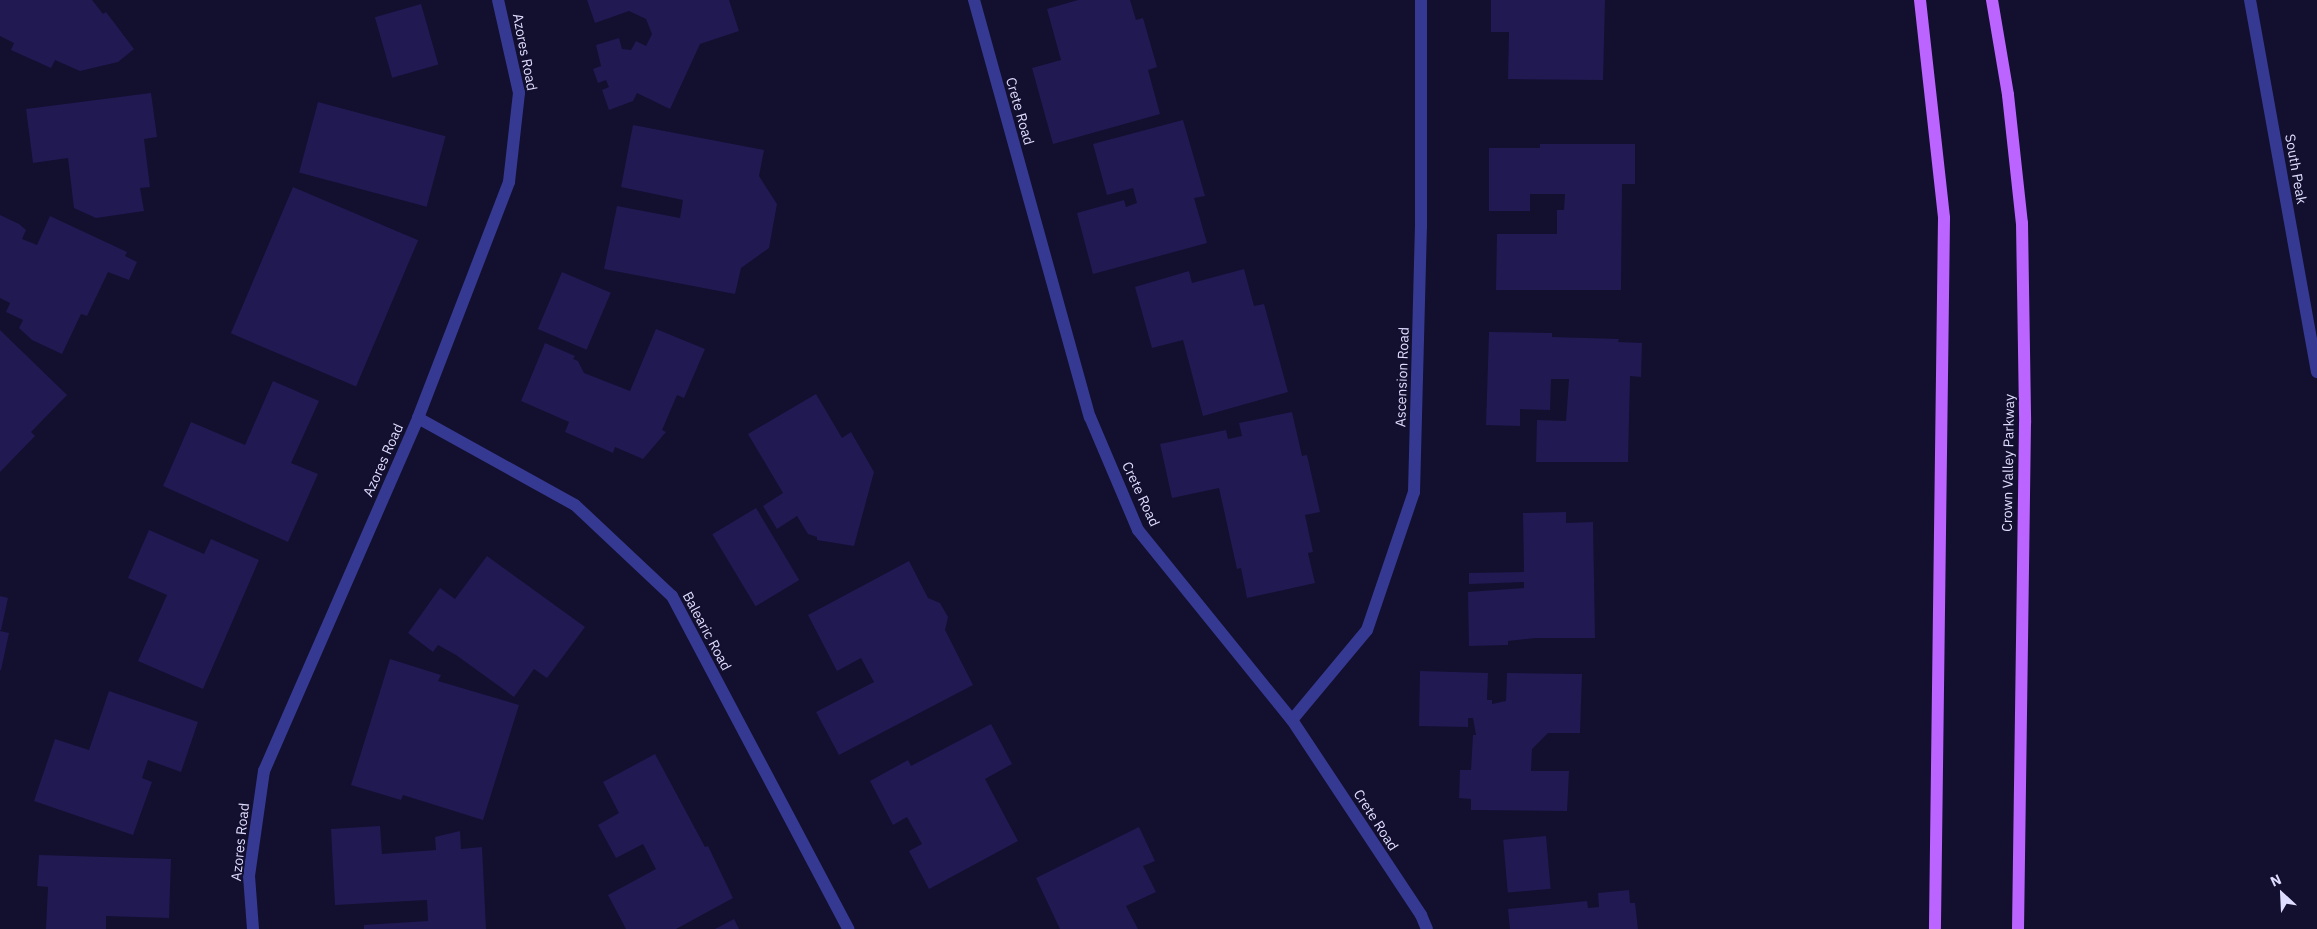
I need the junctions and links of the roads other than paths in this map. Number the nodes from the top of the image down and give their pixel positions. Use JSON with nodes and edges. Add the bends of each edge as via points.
{"nodes":[{"id":1,"x":498,"y":0,"type":"edge"},
{"id":2,"x":974,"y":0,"type":"edge"},
{"id":3,"x":1422,"y":0,"type":"edge"},
{"id":4,"x":1920,"y":0,"type":"edge"},
{"id":5,"x":1992,"y":0,"type":"edge"},
{"id":6,"x":2250,"y":0,"type":"edge"},
{"id":7,"x":2317,"y":372,"type":"edge"},
{"id":8,"x":418,"y":418,"type":"junction"},
{"id":9,"x":1292,"y":720,"type":"junction"},
{"id":10,"x":253,"y":929,"type":"edge"},
{"id":11,"x":848,"y":929,"type":"edge"},
{"id":12,"x":1426,"y":929,"type":"edge"},
{"id":13,"x":1934,"y":929,"type":"edge"},
{"id":14,"x":2018,"y":929,"type":"edge"}],
"edges":[{"from":1,"to":8,"type":"street","name":"Azores Road","via":[[520,93],[509,182]]},
{"from":2,"to":9,"type":"street","name":"Crete Road","via":[[1090,417],[1138,530]]},
{"from":3,"to":9,"type":"street","name":"Ascension Road","via":[[1421,227],[1414,492],[1367,630]]},
{"from":4,"to":13,"type":"main road","via":[[1944,218]]},
{"from":5,"to":14,"type":"main road","name":"Crown Valley Parkway","via":[[2008,95],[2022,223],[2025,423]]},
{"from":6,"to":7,"type":"street","name":"South Peak"},
{"from":8,"to":10,"type":"street","name":"Azores Road","via":[[264,771],[249,876]]},
{"from":8,"to":11,"type":"street","name":"Balearic Road","via":[[575,506],[672,596]]},
{"from":9,"to":12,"type":"street","name":"Crete Road","via":[[1420,915]]}]}
